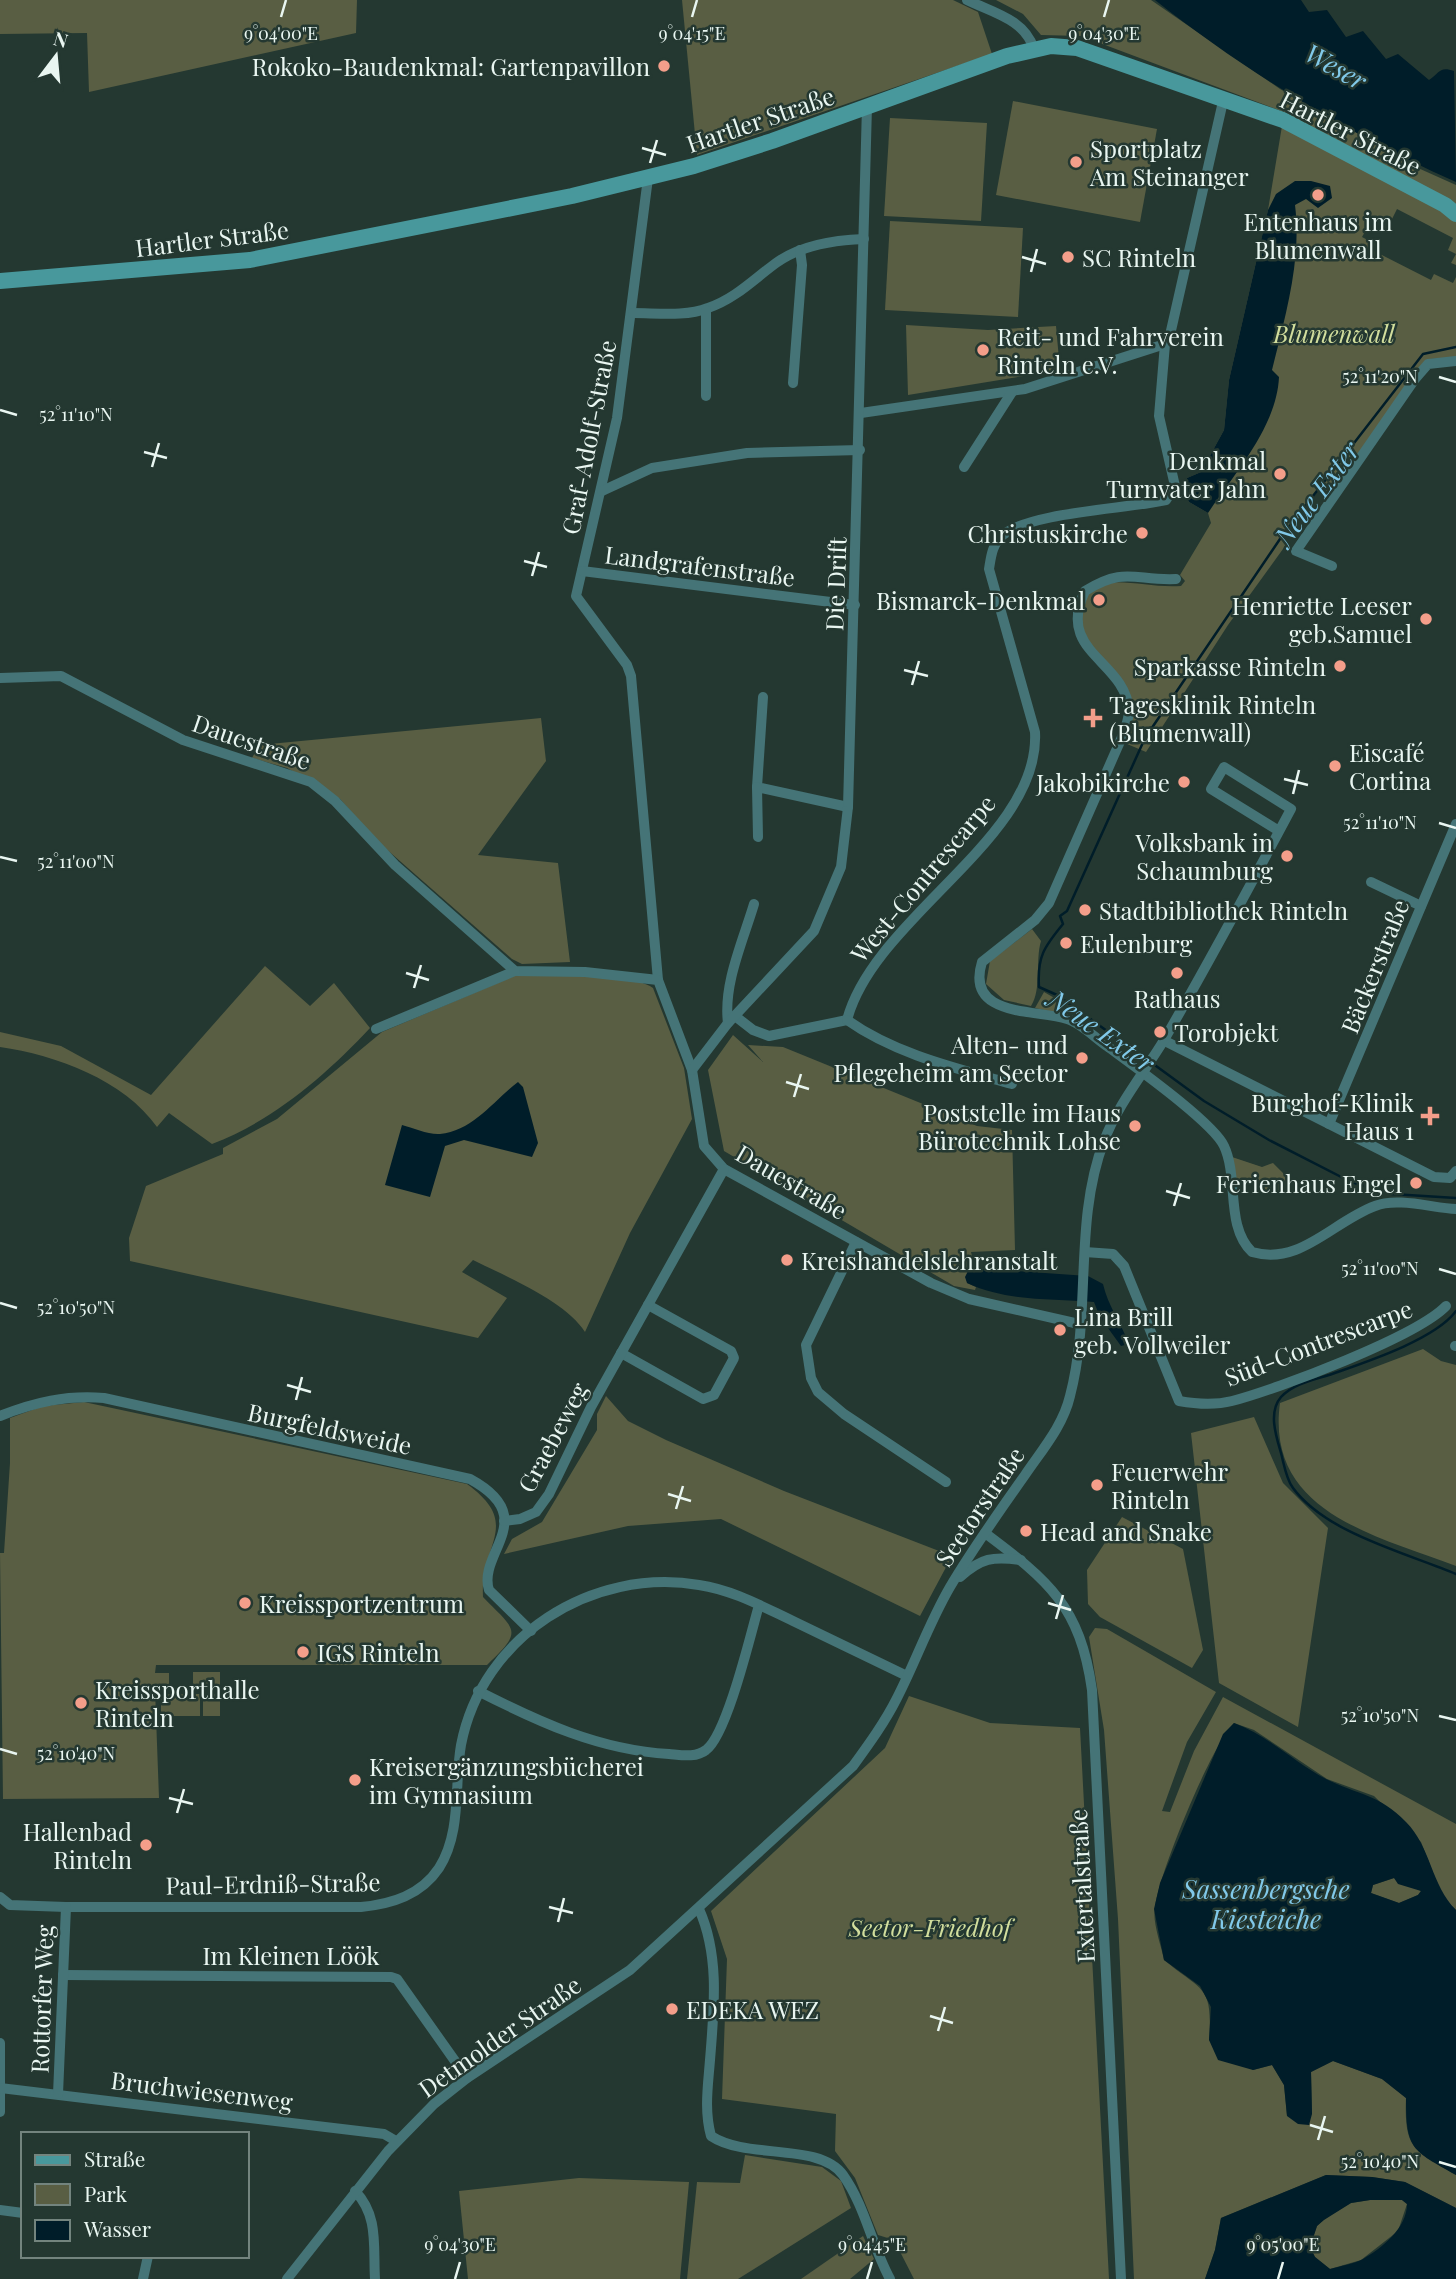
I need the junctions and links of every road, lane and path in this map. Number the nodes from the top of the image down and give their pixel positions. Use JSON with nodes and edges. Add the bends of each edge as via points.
{"nodes":[{"id":1,"x":967,"y":0,"type":"edge"},
{"id":2,"x":1034,"y":49,"type":"junction"},
{"id":3,"x":1224,"y":97,"type":"junction"},
{"id":4,"x":867,"y":106,"type":"junction"},
{"id":5,"x":648,"y":178,"type":"junction"},
{"id":6,"x":1456,"y":214,"type":"edge"},
{"id":7,"x":864,"y":239,"type":"junction"},
{"id":8,"x":800,"y":250,"type":"junction"},
{"id":9,"x":0,"y":281,"type":"edge"},
{"id":10,"x":706,"y":310,"type":"junction"},
{"id":11,"x":633,"y":313,"type":"junction"},
{"id":12,"x":1165,"y":344,"type":"junction"},
{"id":13,"x":1456,"y":360,"type":"edge"},
{"id":14,"x":793,"y":383,"type":"dead end"},
{"id":15,"x":1012,"y":391,"type":"junction"},
{"id":16,"x":706,"y":396,"type":"dead end"},
{"id":17,"x":861,"y":413,"type":"junction"},
{"id":18,"x":860,"y":450,"type":"junction"},
{"id":19,"x":964,"y":467,"type":"dead end"},
{"id":20,"x":602,"y":491,"type":"junction"},
{"id":21,"x":1332,"y":566,"type":"dead end"},
{"id":22,"x":582,"y":571,"type":"junction"},
{"id":23,"x":1176,"y":579,"type":"dead end"},
{"id":24,"x":855,"y":605,"type":"junction"},
{"id":25,"x":0,"y":678,"type":"edge"},
{"id":26,"x":763,"y":697,"type":"dead end"},
{"id":27,"x":757,"y":787,"type":"junction"},
{"id":28,"x":848,"y":807,"type":"junction"},
{"id":29,"x":1456,"y":824,"type":"edge"},
{"id":30,"x":1279,"y":831,"type":"junction"},
{"id":31,"x":758,"y":837,"type":"dead end"},
{"id":32,"x":1371,"y":882,"type":"dead end"},
{"id":33,"x":754,"y":904,"type":"dead end"},
{"id":34,"x":1421,"y":906,"type":"junction"},
{"id":35,"x":515,"y":971,"type":"junction"},
{"id":36,"x":658,"y":980,"type":"junction"},
{"id":37,"x":732,"y":1020,"type":"junction"},
{"id":38,"x":847,"y":1020,"type":"junction"},
{"id":39,"x":376,"y":1029,"type":"dead end"},
{"id":40,"x":1163,"y":1040,"type":"junction"},
{"id":41,"x":1147,"y":1065,"type":"junction"},
{"id":42,"x":692,"y":1070,"type":"junction"},
{"id":43,"x":1012,"y":1084,"type":"dead end"},
{"id":44,"x":1329,"y":1124,"type":"junction"},
{"id":45,"x":724,"y":1169,"type":"junction"},
{"id":46,"x":1456,"y":1171,"type":"edge"},
{"id":47,"x":1456,"y":1209,"type":"edge"},
{"id":48,"x":856,"y":1242,"type":"junction"},
{"id":49,"x":1085,"y":1252,"type":"junction"},
{"id":50,"x":648,"y":1305,"type":"junction"},
{"id":51,"x":1446,"y":1306,"type":"dead end"},
{"id":52,"x":1080,"y":1319,"type":"junction"},
{"id":53,"x":621,"y":1353,"type":"junction"},
{"id":54,"x":0,"y":1416,"type":"edge"},
{"id":55,"x":946,"y":1482,"type":"dead end"},
{"id":56,"x":505,"y":1521,"type":"junction"},
{"id":57,"x":985,"y":1533,"type":"junction"},
{"id":58,"x":1023,"y":1560,"type":"junction"},
{"id":59,"x":950,"y":1587,"type":"junction"},
{"id":60,"x":759,"y":1605,"type":"junction"},
{"id":61,"x":531,"y":1631,"type":"junction"},
{"id":62,"x":907,"y":1676,"type":"junction"},
{"id":63,"x":478,"y":1691,"type":"junction"},
{"id":64,"x":1,"y":1901,"type":"edge"},
{"id":65,"x":66,"y":1907,"type":"junction"},
{"id":66,"x":699,"y":1909,"type":"junction"},
{"id":67,"x":63,"y":1975,"type":"junction"},
{"id":68,"x":0,"y":2043,"type":"edge"},
{"id":69,"x":467,"y":2078,"type":"junction"},
{"id":70,"x":0,"y":2088,"type":"edge"},
{"id":71,"x":58,"y":2094,"type":"junction"},
{"id":72,"x":0,"y":2112,"type":"edge"},
{"id":73,"x":396,"y":2141,"type":"junction"},
{"id":74,"x":355,"y":2192,"type":"junction"},
{"id":75,"x":0,"y":2210,"type":"edge"},
{"id":76,"x":21,"y":2213,"type":"edge"},
{"id":77,"x":148,"y":2258,"type":"edge"},
{"id":78,"x":143,"y":2279,"type":"edge"},
{"id":79,"x":287,"y":2279,"type":"edge"},
{"id":80,"x":374,"y":2279,"type":"edge"},
{"id":81,"x":890,"y":2279,"type":"edge"},
{"id":82,"x":1121,"y":2279,"type":"edge"}],
"edges":[{"from":1,"to":2,"type":"street","via":[[1021,25]]},
{"from":2,"to":3,"type":"main road","name":"Hartler Straße","via":[[1077,48]]},
{"from":2,"to":4,"type":"main road","name":"Hartler Straße"},
{"from":3,"to":6,"type":"main road","name":"Hartler Straße","via":[[1283,120]]},
{"from":3,"to":12,"type":"street"},
{"from":4,"to":5,"type":"main road","name":"Hartler Straße","via":[[772,141]]},
{"from":4,"to":7,"type":"street","name":"Die Drift"},
{"from":5,"to":9,"type":"main road","name":"Hartler Straße","via":[[250,260]]},
{"from":5,"to":11,"type":"street","name":"Graf-Adolf-Straße"},
{"from":7,"to":8,"type":"street","via":[[835,240]]},
{"from":7,"to":17,"type":"street","name":"Die Drift"},
{"from":8,"to":10,"type":"street"},
{"from":8,"to":14,"type":"street"},
{"from":10,"to":11,"type":"street"},
{"from":10,"to":16,"type":"street"},
{"from":11,"to":20,"type":"street","name":"Graf-Adolf-Straße"},
{"from":12,"to":15,"type":"street"},
{"from":12,"to":38,"type":"street","name":"West-Contrescarpe","via":[[1158,416],[1176,481],[1173,491],[1166,500],[1026,523],[1002,536],[992,550],[989,569],[1035,732],[1036,751],[1029,776],[984,842],[878,957]]},
{"from":13,"to":21,"type":"street","via":[[1428,364],[1415,379],[1296,551]]},
{"from":15,"to":17,"type":"street"},
{"from":15,"to":19,"type":"street"},
{"from":17,"to":18,"type":"street","name":"Die Drift"},
{"from":18,"to":20,"type":"street","via":[[747,453],[652,468]]},
{"from":18,"to":24,"type":"street","name":"Die Drift"},
{"from":20,"to":22,"type":"street","name":"Graf-Adolf-Straße"},
{"from":22,"to":24,"type":"street","name":"Landgrafenstraße"},
{"from":22,"to":36,"type":"street","name":"Graf-Adolf-Straße","via":[[576,596],[631,676]]},
{"from":23,"to":41,"type":"street","via":[[1124,574],[1085,591],[1076,620],[1080,633],[1127,700],[1129,713],[1049,903],[1035,920],[982,962],[978,973],[984,994],[994,1003],[1070,1019]]},
{"from":24,"to":28,"type":"street","name":"Die Drift"},
{"from":25,"to":35,"type":"street","name":"Dauestraße","via":[[61,676],[183,740],[311,782],[395,865]]},
{"from":26,"to":27,"type":"street"},
{"from":27,"to":28,"type":"street"},
{"from":27,"to":31,"type":"street"},
{"from":28,"to":37,"type":"street","name":"Die Drift","via":[[841,867],[814,931]]},
{"from":29,"to":34,"type":"street","name":"Bäckerstraße"},
{"from":30,"to":30,"type":"street","via":[[1291,809],[1223,768],[1211,789]]},
{"from":30,"to":40,"type":"street","name":"Seetorstraße"},
{"from":32,"to":34,"type":"street"},
{"from":33,"to":37,"type":"street","via":[[726,1006]]},
{"from":34,"to":44,"type":"street","name":"Bäckerstraße"},
{"from":35,"to":36,"type":"street"},
{"from":35,"to":39,"type":"street"},
{"from":36,"to":42,"type":"street","name":"Dauestraße"},
{"from":37,"to":38,"type":"street","via":[[769,1037]]},
{"from":37,"to":42,"type":"street","name":"Die Drift"},
{"from":38,"to":43,"type":"street","via":[[867,1034],[948,1067]]},
{"from":40,"to":41,"type":"street","name":"Seetorstraße"},
{"from":40,"to":44,"type":"street"},
{"from":41,"to":47,"type":"street","via":[[1222,1142],[1229,1159],[1240,1232],[1252,1252],[1272,1257],[1292,1253],[1387,1203]]},
{"from":41,"to":49,"type":"street","name":"Seetorstraße","via":[[1111,1123],[1097,1159]]},
{"from":42,"to":45,"type":"street","name":"Dauestraße","via":[[704,1146]]},
{"from":44,"to":46,"type":"street","via":[[1444,1179]]},
{"from":45,"to":48,"type":"street","name":"Dauestraße"},
{"from":45,"to":50,"type":"street","name":"Graebeweg"},
{"from":48,"to":52,"type":"street","name":"Dauestraße","via":[[969,1300]]},
{"from":48,"to":55,"type":"street","via":[[806,1345],[811,1378],[818,1392],[844,1414]]},
{"from":49,"to":51,"type":"street","name":"Süd-Contrescarpe","via":[[1113,1254],[1124,1266],[1179,1401],[1194,1404],[1230,1402],[1276,1387],[1400,1336],[1434,1319]]},
{"from":49,"to":52,"type":"street","name":"Seetorstraße"},
{"from":50,"to":53,"type":"street","name":"Graebeweg"},
{"from":50,"to":53,"type":"street","via":[[731,1351],[734,1358],[722,1383],[714,1395],[703,1399]]},
{"from":52,"to":57,"type":"street","name":"Seetorstraße","via":[[1065,1415]]},
{"from":53,"to":56,"type":"street","name":"Graebeweg","via":[[549,1494],[536,1511]]},
{"from":54,"to":56,"type":"street","name":"Burgfeldsweide","via":[[78,1396],[124,1401],[470,1479],[491,1494]]},
{"from":56,"to":61,"type":"street","via":[[486,1581],[489,1590]]},
{"from":57,"to":58,"type":"street","name":"Extertalstraße"},
{"from":57,"to":59,"type":"street","name":"Seetorstraße"},
{"from":58,"to":59,"type":"street","via":[[987,1558],[976,1562]]},
{"from":58,"to":82,"type":"street","name":"Extertalstraße","via":[[1056,1594],[1088,1659]]},
{"from":59,"to":62,"type":"street","name":"Seetorstraße"},
{"from":60,"to":61,"type":"street","name":"Paul-Erdniß-Straße","via":[[700,1585],[642,1583],[587,1596]]},
{"from":60,"to":62,"type":"street","name":"Paul-Erdniß-Straße"},
{"from":60,"to":63,"type":"street","via":[[738,1685],[711,1745],[697,1755],[648,1753],[577,1737]]},
{"from":61,"to":63,"type":"street","name":"Paul-Erdniß-Straße"},
{"from":62,"to":66,"type":"street","name":"Seetorstraße","via":[[853,1766]]},
{"from":63,"to":65,"type":"street","name":"Paul-Erdniß-Straße","via":[[461,1747],[449,1846],[439,1868],[404,1898],[362,1907]]},
{"from":64,"to":65,"type":"street","name":"Paul-Erdniß-Straße"},
{"from":65,"to":67,"type":"street","name":"Rottorfer Weg"},
{"from":66,"to":69,"type":"street","name":"Detmolder Straße","via":[[630,1970]]},
{"from":66,"to":81,"type":"street","via":[[713,1950],[706,2116],[711,2136],[725,2145],[815,2158],[841,2172]]},
{"from":67,"to":69,"type":"street","name":"Im Kleinen Löök","via":[[391,1977],[397,1979]]},
{"from":67,"to":71,"type":"street","name":"Rottorfer Weg"},
{"from":68,"to":70,"type":"street"},
{"from":69,"to":73,"type":"street","name":"Detmolder Straße"},
{"from":70,"to":71,"type":"street","name":"Bruchwiesenweg"},
{"from":70,"to":72,"type":"street"},
{"from":71,"to":73,"type":"street","name":"Bruchwiesenweg","via":[[384,2134]]},
{"from":73,"to":74,"type":"street","name":"Detmolder Straße"},
{"from":74,"to":79,"type":"street","name":"Detmolder Straße"},
{"from":74,"to":80,"type":"street","via":[[369,2205],[372,2216]]},
{"from":75,"to":76,"type":"street"},
{"from":77,"to":78,"type":"street"}]}
